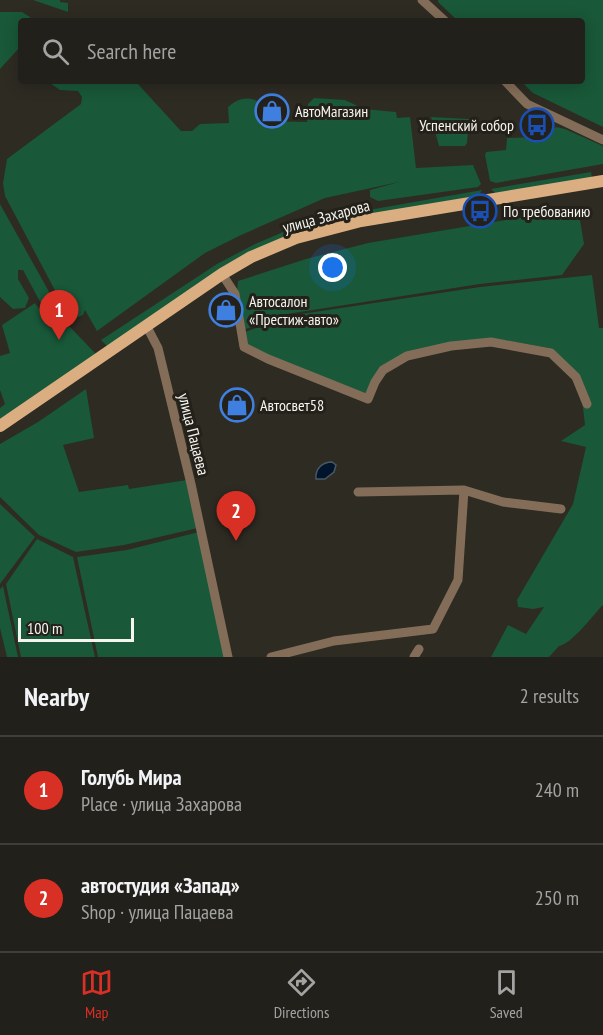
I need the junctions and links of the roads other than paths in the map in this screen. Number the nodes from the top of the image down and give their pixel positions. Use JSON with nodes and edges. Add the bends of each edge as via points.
{"nodes":[{"id":1,"x":426,"y":1,"type":"edge"},
{"id":2,"x":442,"y":18,"type":"edge"},
{"id":3,"x":508,"y":84,"type":"edge"},
{"id":4,"x":603,"y":140,"type":"edge"},
{"id":5,"x":603,"y":181,"type":"edge"},
{"id":6,"x":222,"y":274,"type":"junction"},
{"id":7,"x":146,"y":325,"type":"junction"},
{"id":8,"x":587,"y":404,"type":"dead end"},
{"id":9,"x":0,"y":426,"type":"edge"},
{"id":10,"x":464,"y":490,"type":"junction"},
{"id":11,"x":358,"y":492,"type":"dead end"},
{"id":12,"x":561,"y":509,"type":"dead end"},
{"id":13,"x":228,"y":657,"type":"edge"},
{"id":14,"x":270,"y":657,"type":"edge"}],
"edges":[{"from":1,"to":2,"type":"street"},
{"from":3,"to":4,"type":"street","via":[[527,104]]},
{"from":5,"to":6,"type":"main road","name":"улица Захарова","via":[[361,221],[296,238]]},
{"from":6,"to":7,"type":"main road","name":"улица Захарова"},
{"from":6,"to":8,"type":"street","via":[[235,294],[244,347],[368,399],[383,370],[407,356],[474,343],[551,353],[576,377]]},
{"from":7,"to":9,"type":"main road","name":"улица Захарова"},
{"from":7,"to":13,"type":"street","name":"улица Пацаева","via":[[158,348]]},
{"from":10,"to":11,"type":"street"},
{"from":10,"to":12,"type":"street","via":[[533,507]]},
{"from":10,"to":14,"type":"street","via":[[458,580],[433,629],[334,641]]}]}
